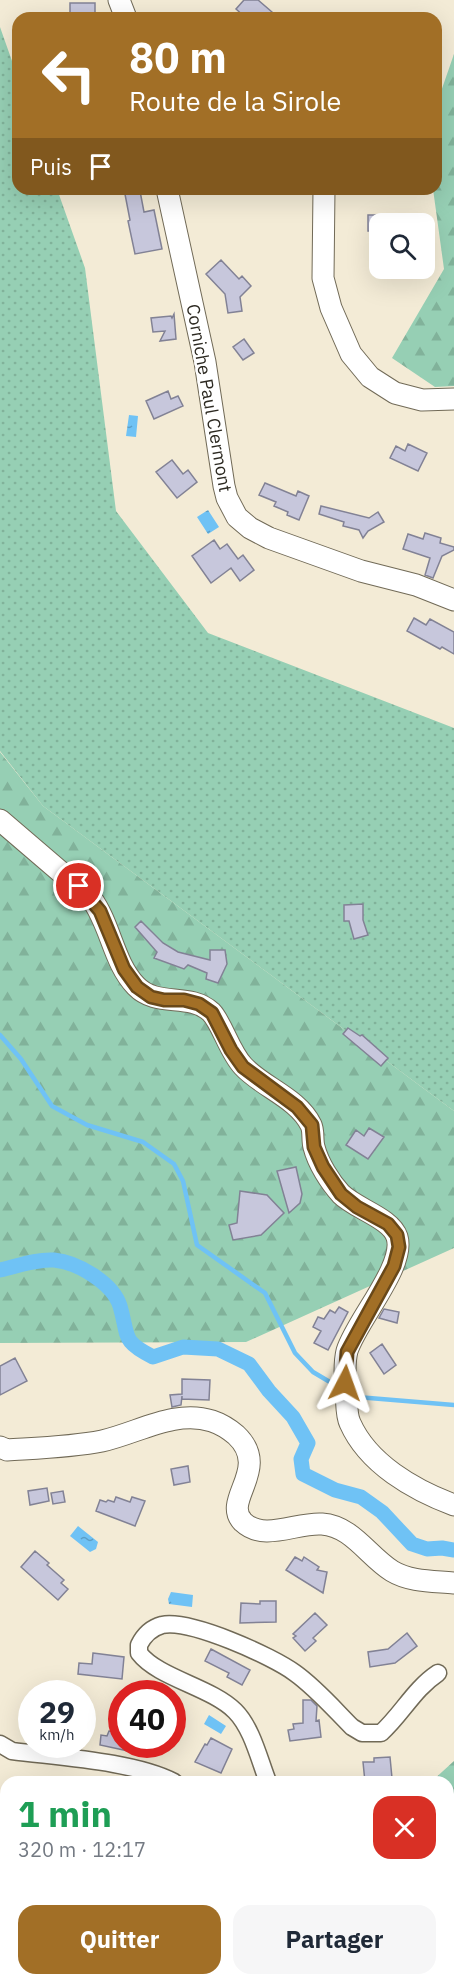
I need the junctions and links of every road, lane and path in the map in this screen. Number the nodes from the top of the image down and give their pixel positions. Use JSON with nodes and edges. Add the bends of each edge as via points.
{"nodes":[{"id":1,"x":167,"y":195,"type":"edge"},
{"id":2,"x":324,"y":195,"type":"edge"},
{"id":3,"x":454,"y":399,"type":"edge"},
{"id":4,"x":454,"y":600,"type":"edge"},
{"id":5,"x":0,"y":820,"type":"edge"},
{"id":6,"x":0,"y":1447,"type":"edge"},
{"id":7,"x":454,"y":1505,"type":"edge"},
{"id":8,"x":454,"y":1584,"type":"edge"},
{"id":9,"x":438,"y":1673,"type":"dead end"},
{"id":10,"x":0,"y":1744,"type":"edge"},
{"id":11,"x":160,"y":1776,"type":"edge"},
{"id":12,"x":266,"y":1776,"type":"edge"}],
"edges":[{"from":1,"to":4,"type":"street","name":"Corniche Paul Clermont","via":[[205,362],[224,486],[237,517],[249,528],[288,546]]},
{"from":2,"to":3,"type":"street","via":[[323,278],[351,354],[370,377],[395,393],[422,400]]},
{"from":5,"to":7,"type":"street","via":[[91,898],[124,969],[137,987],[151,997],[184,1000],[212,1013],[243,1067],[297,1107],[312,1125],[318,1157],[341,1194],[388,1224],[397,1235],[399,1247],[394,1266],[347,1352],[349,1422],[367,1449],[401,1479]]},
{"from":6,"to":8,"type":"street","via":[[7,1450],[82,1444],[173,1420],[210,1420],[232,1431],[247,1449],[249,1472],[237,1506],[242,1521],[269,1531],[321,1523],[338,1527],[393,1572]]},
{"from":9,"to":12,"type":"street","via":[[421,1686],[381,1733],[362,1733],[297,1674],[266,1655],[186,1626],[163,1625],[150,1630],[139,1645],[142,1658],[235,1711],[245,1725]]},
{"from":10,"to":11,"type":"street","via":[[12,1751],[114,1765]]}]}
